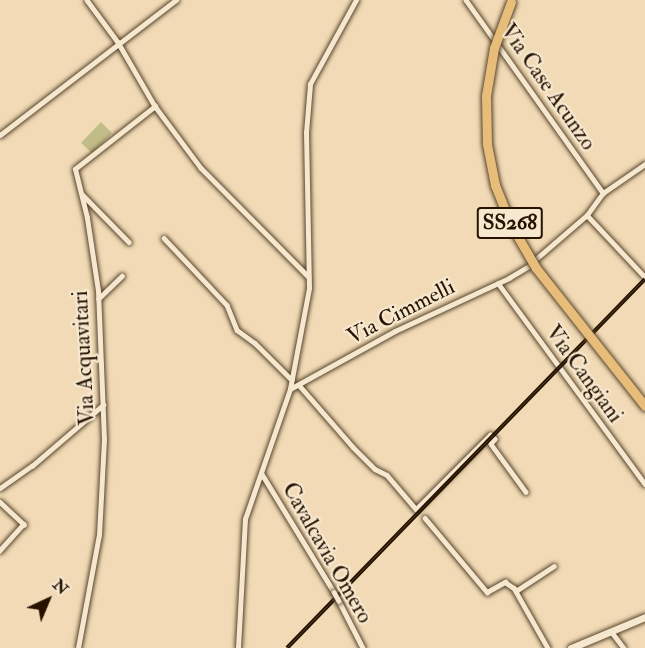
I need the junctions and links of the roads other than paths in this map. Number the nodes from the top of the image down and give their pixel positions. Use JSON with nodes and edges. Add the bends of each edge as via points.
{"nodes":[{"id":1,"x":87,"y":0,"type":"edge"},
{"id":2,"x":176,"y":0,"type":"edge"},
{"id":3,"x":356,"y":0,"type":"edge"},
{"id":4,"x":466,"y":0,"type":"edge"},
{"id":5,"x":511,"y":2,"type":"dead end"},
{"id":6,"x":118,"y":42,"type":"junction"},
{"id":7,"x":156,"y":106,"type":"junction"},
{"id":8,"x":0,"y":135,"type":"edge"},
{"id":9,"x":645,"y":164,"type":"edge"},
{"id":10,"x":603,"y":193,"type":"junction"},
{"id":11,"x":82,"y":194,"type":"junction"},
{"id":12,"x":587,"y":215,"type":"junction"},
{"id":13,"x":164,"y":238,"type":"dead end"},
{"id":14,"x":129,"y":242,"type":"dead end"},
{"id":15,"x":536,"y":259,"type":"dead end"},
{"id":16,"x":529,"y":266,"type":"dead end"},
{"id":17,"x":122,"y":276,"type":"dead end"},
{"id":18,"x":644,"y":276,"type":"edge"},
{"id":19,"x":309,"y":277,"type":"junction"},
{"id":20,"x":498,"y":283,"type":"junction"},
{"id":21,"x":98,"y":299,"type":"junction"},
{"id":22,"x":292,"y":380,"type":"junction"},
{"id":23,"x":299,"y":385,"type":"junction"},
{"id":24,"x":290,"y":389,"type":"junction"},
{"id":25,"x":103,"y":405,"type":"junction"},
{"id":26,"x":645,"y":406,"type":"edge"},
{"id":27,"x":262,"y":474,"type":"junction"},
{"id":28,"x":645,"y":484,"type":"edge"},
{"id":29,"x":0,"y":488,"type":"edge"},
{"id":30,"x":526,"y":492,"type":"dead end"},
{"id":31,"x":0,"y":502,"type":"edge"},
{"id":32,"x":425,"y":518,"type":"dead end"},
{"id":33,"x":0,"y":551,"type":"edge"},
{"id":34,"x":554,"y":566,"type":"dead end"},
{"id":35,"x":516,"y":591,"type":"junction"},
{"id":36,"x":645,"y":617,"type":"edge"},
{"id":37,"x":611,"y":631,"type":"junction"},
{"id":38,"x":586,"y":645,"type":"edge"},
{"id":39,"x":78,"y":648,"type":"edge"},
{"id":40,"x":238,"y":648,"type":"edge"},
{"id":41,"x":363,"y":648,"type":"edge"},
{"id":42,"x":548,"y":648,"type":"edge"},
{"id":43,"x":571,"y":648,"type":"edge"},
{"id":44,"x":624,"y":648,"type":"edge"}],
"edges":[{"from":1,"to":6,"type":"street"},
{"from":2,"to":6,"type":"street"},
{"from":3,"to":19,"type":"street","via":[[308,92]]},
{"from":4,"to":10,"type":"street","name":"Via Case Acunzo"},
{"from":5,"to":26,"type":"highway","number":"SS268","bridge":true,"via":[[494,48],[486,96],[487,144],[499,198],[518,240],[545,281]]},
{"from":6,"to":7,"type":"street"},
{"from":6,"to":8,"type":"street"},
{"from":7,"to":11,"type":"street","name":"Via Acquavitari","via":[[78,166]]},
{"from":7,"to":19,"type":"street","via":[[217,185]]},
{"from":9,"to":10,"type":"street"},
{"from":10,"to":12,"type":"street"},
{"from":11,"to":14,"type":"street"},
{"from":11,"to":21,"type":"street","name":"Via Acquavitari"},
{"from":12,"to":15,"type":"street"},
{"from":12,"to":18,"type":"street"},
{"from":13,"to":22,"type":"street","via":[[227,305],[237,330]]},
{"from":16,"to":20,"type":"street","name":"Via Cimmelli"},
{"from":17,"to":21,"type":"street"},
{"from":19,"to":22,"type":"street"},
{"from":20,"to":23,"type":"street","name":"Via Cimmelli","via":[[395,331]]},
{"from":20,"to":28,"type":"street","name":"Via Cangiani"},
{"from":21,"to":25,"type":"street","name":"Via Acquavitari"},
{"from":22,"to":24,"type":"street"},
{"from":23,"to":24,"type":"street","name":"Via Cimmelli"},
{"from":23,"to":30,"type":"street","via":[[353,447],[387,475],[416,509],[490,435],[495,439],[490,444]]},
{"from":24,"to":27,"type":"street"},
{"from":25,"to":29,"type":"street"},
{"from":25,"to":39,"type":"street","name":"Via Acquavitari","via":[[99,535]]},
{"from":27,"to":40,"type":"street","via":[[246,519]]},
{"from":27,"to":41,"type":"street","name":"Cavalcavia Omero","bridge":true,"via":[[334,592]]},
{"from":31,"to":33,"type":"street","via":[[24,524]]},
{"from":32,"to":35,"type":"street","via":[[487,592],[505,582]]},
{"from":34,"to":35,"type":"street"},
{"from":35,"to":42,"type":"street"},
{"from":36,"to":37,"type":"main road"},
{"from":37,"to":38,"type":"main road"},
{"from":37,"to":44,"type":"street"},
{"from":38,"to":43,"type":"main road"}]}
